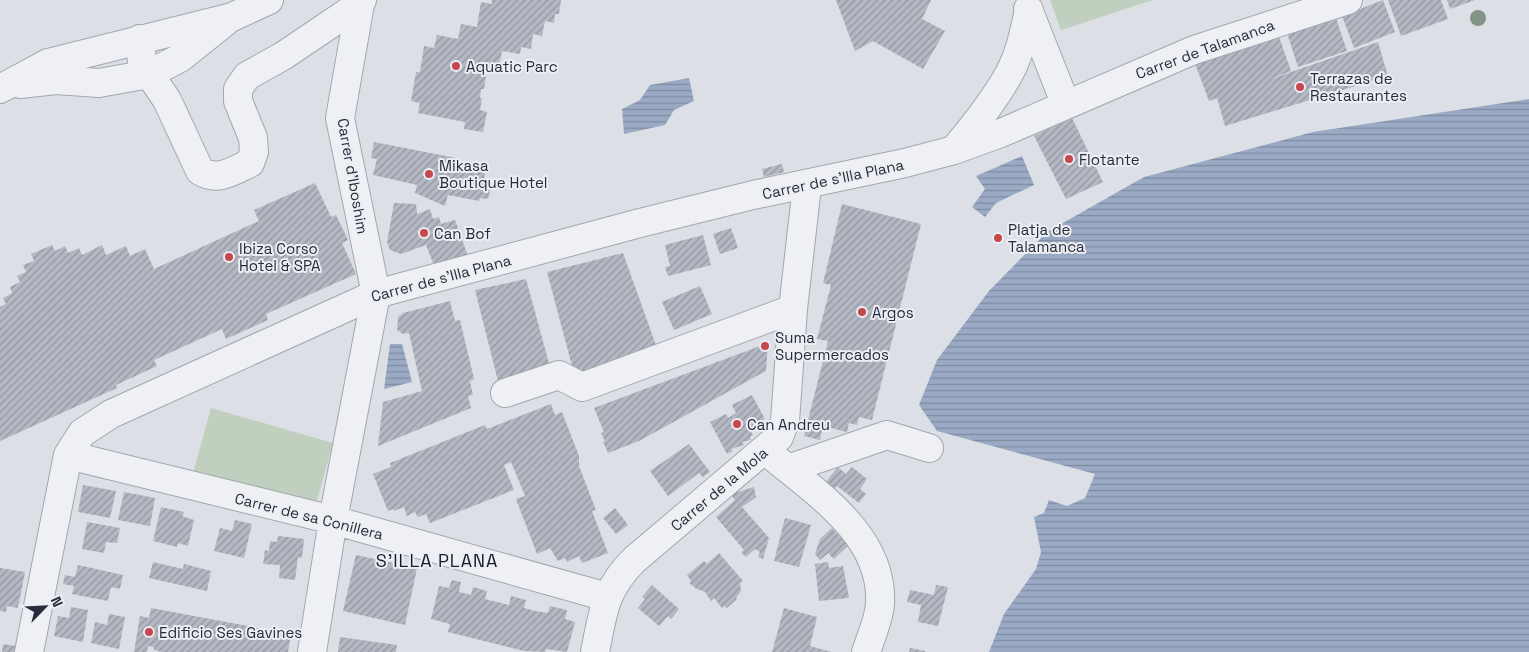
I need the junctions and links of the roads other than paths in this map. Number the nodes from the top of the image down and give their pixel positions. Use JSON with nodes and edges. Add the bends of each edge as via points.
{"nodes":[{"id":1,"x":269,"y":0,"type":"edge"},
{"id":2,"x":1348,"y":0,"type":"edge"},
{"id":3,"x":361,"y":2,"type":"edge"},
{"id":4,"x":1027,"y":5,"type":"edge"},
{"id":5,"x":232,"y":17,"type":"junction"},
{"id":6,"x":140,"y":39,"type":"junction"},
{"id":7,"x":149,"y":74,"type":"junction"},
{"id":8,"x":2,"y":88,"type":"edge"},
{"id":9,"x":1066,"y":105,"type":"junction"},
{"id":10,"x":954,"y":150,"type":"junction"},
{"id":11,"x":807,"y":186,"type":"junction"},
{"id":12,"x":376,"y":294,"type":"junction"},
{"id":13,"x":793,"y":309,"type":"junction"},
{"id":14,"x":505,"y":393,"type":"dead end"},
{"id":15,"x":929,"y":448,"type":"dead end"},
{"id":16,"x":766,"y":450,"type":"junction"},
{"id":17,"x":68,"y":456,"type":"junction"},
{"id":18,"x":788,"y":469,"type":"junction"},
{"id":19,"x":333,"y":520,"type":"junction"},
{"id":20,"x":607,"y":597,"type":"junction"},
{"id":21,"x":30,"y":652,"type":"edge"},
{"id":22,"x":312,"y":652,"type":"edge"},
{"id":23,"x":595,"y":652,"type":"edge"},
{"id":24,"x":866,"y":652,"type":"edge"}],
"edges":[{"from":1,"to":5,"type":"street"},
{"from":2,"to":9,"type":"street","name":"Carrer de Talamanca","via":[[1194,50]]},
{"from":3,"to":7,"type":"street","via":[[329,27],[246,76],[238,89],[238,100],[254,138],[254,152],[250,163],[223,176],[209,177],[200,171],[167,100]]},
{"from":3,"to":12,"type":"street","name":"Carrer d'Iboshim","via":[[340,118]]},
{"from":4,"to":9,"type":"street"},
{"from":4,"to":10,"type":"street","via":[[1022,43],[1010,73]]},
{"from":5,"to":6,"type":"street"},
{"from":5,"to":7,"type":"street","via":[[180,58]]},
{"from":6,"to":7,"type":"street","via":[[142,63]]},
{"from":6,"to":8,"type":"street","via":[[48,63]]},
{"from":7,"to":8,"type":"street","via":[[99,83],[56,80]]},
{"from":9,"to":10,"type":"street","name":"Carrer de s'Illa Plana"},
{"from":10,"to":11,"type":"street","name":"Carrer de s'Illa Plana"},
{"from":11,"to":12,"type":"street","name":"Carrer de s'Illa Plana","via":[[640,223]]},
{"from":11,"to":13,"type":"street","name":"Carrer de la Mola"},
{"from":12,"to":17,"type":"street","name":"Carrer de s'Illa Plana","via":[[111,414],[82,433]]},
{"from":12,"to":19,"type":"street"},
{"from":13,"to":14,"type":"street","via":[[582,387],[559,375]]},
{"from":13,"to":16,"type":"street","name":"Carrer de la Mola","via":[[785,421],[779,437]]},
{"from":15,"to":18,"type":"street","via":[[888,435]]},
{"from":16,"to":18,"type":"street"},
{"from":16,"to":20,"type":"street","name":"Carrer de la Mola","via":[[634,560],[618,576]]},
{"from":17,"to":19,"type":"street","name":"Carrer de sa Conillera"},
{"from":17,"to":21,"type":"street","name":"Carrer de s'Illa Plana"},
{"from":18,"to":24,"type":"street","via":[[862,537],[877,569],[880,605]]},
{"from":19,"to":20,"type":"street","name":"Carrer de sa Conillera"},
{"from":19,"to":22,"type":"street"},
{"from":20,"to":23,"type":"street","name":"Carrer de la Mola"}]}
